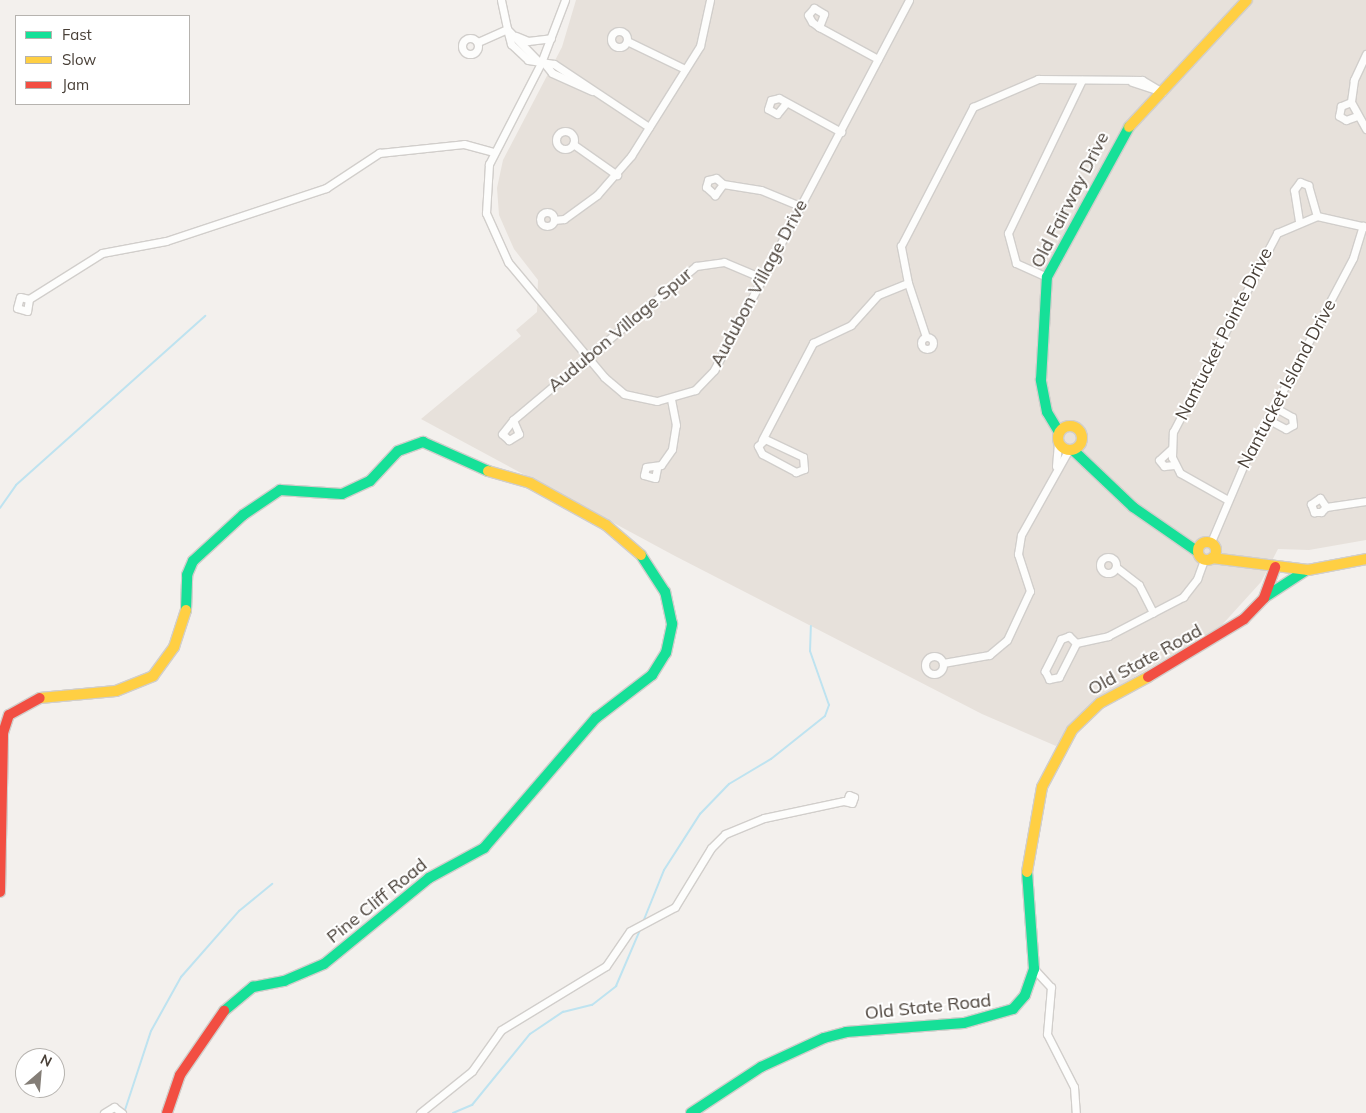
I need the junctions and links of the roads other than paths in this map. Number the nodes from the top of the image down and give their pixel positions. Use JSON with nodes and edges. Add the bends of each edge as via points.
{"nodes":[{"id":1,"x":502,"y":0,"type":"edge"},
{"id":2,"x":565,"y":0,"type":"edge"},
{"id":3,"x":710,"y":0,"type":"edge"},
{"id":4,"x":909,"y":0,"type":"edge"},
{"id":5,"x":1247,"y":0,"type":"edge"},
{"id":6,"x":819,"y":27,"type":"junction"},
{"id":7,"x":507,"y":29,"type":"junction"},
{"id":8,"x":515,"y":36,"type":"junction"},
{"id":9,"x":552,"y":38,"type":"junction"},
{"id":10,"x":627,"y":41,"type":"dead end"},
{"id":11,"x":478,"y":42,"type":"dead end"},
{"id":12,"x":1366,"y":54,"type":"edge"},
{"id":13,"x":878,"y":59,"type":"junction"},
{"id":14,"x":543,"y":64,"type":"junction"},
{"id":15,"x":685,"y":69,"type":"junction"},
{"id":16,"x":1082,"y":80,"type":"junction"},
{"id":17,"x":1162,"y":92,"type":"junction"},
{"id":18,"x":1351,"y":102,"type":"junction"},
{"id":19,"x":786,"y":103,"type":"junction"},
{"id":20,"x":1357,"y":116,"type":"junction"},
{"id":21,"x":649,"y":127,"type":"junction"},
{"id":22,"x":1366,"y":129,"type":"edge"},
{"id":23,"x":841,"y":132,"type":"junction"},
{"id":24,"x":573,"y":144,"type":"dead end"},
{"id":25,"x":494,"y":152,"type":"junction"},
{"id":26,"x":617,"y":175,"type":"junction"},
{"id":27,"x":723,"y":184,"type":"dead end"},
{"id":28,"x":800,"y":206,"type":"junction"},
{"id":29,"x":1317,"y":216,"type":"junction"},
{"id":30,"x":554,"y":220,"type":"dead end"},
{"id":31,"x":1299,"y":221,"type":"junction"},
{"id":32,"x":1364,"y":227,"type":"edge"},
{"id":33,"x":1047,"y":277,"type":"junction"},
{"id":34,"x":762,"y":278,"type":"junction"},
{"id":35,"x":908,"y":283,"type":"junction"},
{"id":36,"x":29,"y":299,"type":"dead end"},
{"id":37,"x":926,"y":337,"type":"dead end"},
{"id":38,"x":588,"y":358,"type":"junction"},
{"id":39,"x":671,"y":399,"type":"junction"},
{"id":40,"x":1047,"y":404,"type":"junction"},
{"id":41,"x":1276,"y":408,"type":"junction"},
{"id":42,"x":512,"y":420,"type":"dead end"},
{"id":43,"x":1269,"y":420,"type":"junction"},
{"id":44,"x":1069,"y":426,"type":"junction"},
{"id":45,"x":1059,"y":432,"type":"junction"},
{"id":46,"x":762,"y":440,"type":"junction"},
{"id":47,"x":1058,"y":443,"type":"junction"},
{"id":48,"x":1074,"y":449,"type":"junction"},
{"id":49,"x":1171,"y":449,"type":"junction"},
{"id":50,"x":1174,"y":465,"type":"junction"},
{"id":51,"x":1056,"y":466,"type":"junction"},
{"id":52,"x":657,"y":468,"type":"dead end"},
{"id":53,"x":1228,"y":500,"type":"junction"},
{"id":54,"x":1366,"y":501,"type":"edge"},
{"id":55,"x":1326,"y":506,"type":"dead end"},
{"id":56,"x":1207,"y":550,"type":"junction"},
{"id":57,"x":1366,"y":559,"type":"edge"},
{"id":58,"x":1116,"y":567,"type":"dead end"},
{"id":59,"x":1275,"y":567,"type":"junction"},
{"id":60,"x":1308,"y":570,"type":"junction"},
{"id":61,"x":1264,"y":598,"type":"junction"},
{"id":62,"x":1153,"y":612,"type":"junction"},
{"id":63,"x":1076,"y":643,"type":"junction"},
{"id":64,"x":943,"y":663,"type":"dead end"},
{"id":65,"x":847,"y":801,"type":"dead end"},
{"id":66,"x":0,"y":892,"type":"edge"},
{"id":67,"x":1034,"y":969,"type":"junction"},
{"id":68,"x":104,"y":1113,"type":"edge"},
{"id":69,"x":122,"y":1113,"type":"edge"},
{"id":70,"x":168,"y":1113,"type":"edge"},
{"id":71,"x":420,"y":1113,"type":"edge"},
{"id":72,"x":691,"y":1113,"type":"edge"},
{"id":73,"x":1076,"y":1113,"type":"edge"}],
"edges":[{"from":1,"to":7,"type":"street"},
{"from":2,"to":9,"type":"street","name":"Audubon Village Drive"},
{"from":3,"to":15,"type":"street","via":[[700,46]]},
{"from":4,"to":13,"type":"street","name":"Audubon Village Drive"},
{"from":5,"to":17,"type":"street","name":"Old Fairway Drive"},
{"from":6,"to":6,"type":"street","via":[[812,22],[809,12],[819,8],[824,14]]},
{"from":6,"to":13,"type":"street"},
{"from":7,"to":8,"type":"street"},
{"from":7,"to":11,"type":"street"},
{"from":7,"to":14,"type":"street","via":[[511,44],[522,56]]},
{"from":8,"to":9,"type":"street","via":[[528,40]]},
{"from":8,"to":14,"type":"street"},
{"from":9,"to":14,"type":"street","name":"Audubon Village Drive"},
{"from":10,"to":15,"type":"street"},
{"from":12,"to":18,"type":"street","via":[[1354,80]]},
{"from":13,"to":23,"type":"street","name":"Audubon Village Drive"},
{"from":14,"to":21,"type":"street","via":[[554,64],[579,78]]},
{"from":14,"to":25,"type":"street","name":"Audubon Village Drive"},
{"from":15,"to":21,"type":"street"},
{"from":16,"to":17,"type":"street","via":[[1142,80]]},
{"from":16,"to":33,"type":"street","via":[[1008,232],[1016,263]]},
{"from":16,"to":35,"type":"street","via":[[1038,80],[973,107],[905,234],[901,253]]},
{"from":17,"to":33,"type":"street","name":"Old Fairway Drive","via":[[1117,141]]},
{"from":18,"to":20,"type":"street"},
{"from":18,"to":20,"type":"street","via":[[1341,106],[1339,116],[1346,120]]},
{"from":19,"to":19,"type":"street","via":[[779,98],[769,103],[772,113],[782,112]]},
{"from":19,"to":23,"type":"street"},
{"from":20,"to":22,"type":"street"},
{"from":21,"to":26,"type":"street"},
{"from":23,"to":28,"type":"street","name":"Audubon Village Drive"},
{"from":24,"to":26,"type":"street"},
{"from":25,"to":36,"type":"street","via":[[464,144],[379,153],[326,188],[166,241],[102,253]]},
{"from":25,"to":38,"type":"street","name":"Audubon Village Drive","via":[[486,175],[486,213],[500,250]]},
{"from":26,"to":30,"type":"street","via":[[586,203]]},
{"from":27,"to":28,"type":"street","via":[[761,190]]},
{"from":28,"to":34,"type":"street","name":"Audubon Village Drive"},
{"from":29,"to":31,"type":"street","name":"Nantucket Pointe Drive"},
{"from":29,"to":31,"type":"street","via":[[1309,187],[1300,182],[1294,190]]},
{"from":29,"to":32,"type":"street","name":"Nantucket Pointe Drive"},
{"from":31,"to":49,"type":"street","name":"Nantucket Pointe Drive","via":[[1273,238],[1173,432]]},
{"from":32,"to":41,"type":"street","name":"Nantucket Island Drive","via":[[1353,258]]},
{"from":33,"to":40,"type":"street","name":"Old Fairway Drive","via":[[1041,380]]},
{"from":34,"to":38,"type":"street","name":"Audubon Village Spur","via":[[718,260],[696,266]]},
{"from":34,"to":39,"type":"street","name":"Audubon Village Drive","via":[[709,377],[695,390]]},
{"from":35,"to":37,"type":"street"},
{"from":35,"to":46,"type":"street","via":[[878,295],[855,322],[813,343]]},
{"from":38,"to":39,"type":"street","name":"Audubon Village Drive","via":[[624,394],[646,400]]},
{"from":38,"to":42,"type":"street","name":"Audubon Village Spur"},
{"from":39,"to":52,"type":"street","via":[[674,441]]},
{"from":40,"to":44,"type":"street"},
{"from":40,"to":45,"type":"street","name":"Old Fairway Drive"},
{"from":41,"to":43,"type":"street","name":"Nantucket Island Drive"},
{"from":41,"to":43,"type":"street","via":[[1292,417],[1293,425],[1286,429]]},
{"from":43,"to":53,"type":"street","name":"Nantucket Island Drive"},
{"from":44,"to":45,"type":"street"},
{"from":44,"to":48,"type":"street","via":[[1080,432]]},
{"from":45,"to":47,"type":"street"},
{"from":46,"to":46,"type":"street","via":[[758,446],[762,454],[796,472],[804,469],[803,456]]},
{"from":47,"to":48,"type":"street"},
{"from":47,"to":51,"type":"street"},
{"from":48,"to":51,"type":"street"},
{"from":48,"to":56,"type":"street","via":[[1133,507],[1182,539]]},
{"from":49,"to":50,"type":"street","name":"Nantucket Pointe Drive"},
{"from":49,"to":50,"type":"street","via":[[1160,456],[1159,462],[1164,466]]},
{"from":50,"to":53,"type":"street","via":[[1189,479]]},
{"from":51,"to":64,"type":"street","via":[[1021,535],[1018,554],[1030,591],[1007,640],[989,655]]},
{"from":53,"to":56,"type":"street","name":"Nantucket Island Drive"},
{"from":54,"to":55,"type":"street"},
{"from":56,"to":59,"type":"street"},
{"from":56,"to":62,"type":"street","name":"Nantucket Island Drive","via":[[1189,592]]},
{"from":57,"to":60,"type":"street"},
{"from":58,"to":62,"type":"street","via":[[1138,585]]},
{"from":59,"to":60,"type":"street"},
{"from":59,"to":61,"type":"street","name":"Old State Road"},
{"from":60,"to":61,"type":"street"},
{"from":61,"to":67,"type":"street","name":"Old State Road","via":[[1229,631],[1111,695],[1072,730],[1042,787],[1034,818],[1025,894]]},
{"from":62,"to":63,"type":"street","name":"Nantucket Island Drive","via":[[1108,636]]},
{"from":63,"to":63,"type":"street","name":"Nantucket Island Drive","via":[[1069,636],[1061,639],[1045,671],[1049,679],[1059,677]]},
{"from":65,"to":71,"type":"street","via":[[772,816],[725,834],[704,857],[675,907],[630,931],[606,966],[510,1023],[472,1070]]},
{"from":66,"to":70,"type":"street","name":"Pine Cliff Road","via":[[3,733],[9,715],[38,698],[116,691],[153,676],[167,659],[185,622],[187,575],[193,561],[243,515],[280,490],[292,488],[331,496],[346,493],[370,481],[398,451],[423,442],[475,467],[534,485],[606,525],[642,556],[665,592],[672,624],[666,653],[652,676],[596,718],[484,848],[430,878],[324,964],[284,981],[252,987],[231,1001],[180,1076]]},
{"from":67,"to":72,"type":"street","name":"Old State Road","via":[[1025,995],[1007,1014],[964,1023],[846,1032],[824,1038],[761,1067]]},
{"from":67,"to":73,"type":"street","via":[[1051,987],[1048,1034],[1074,1087]]},
{"from":68,"to":69,"type":"street","via":[[114,1107]]}]}
